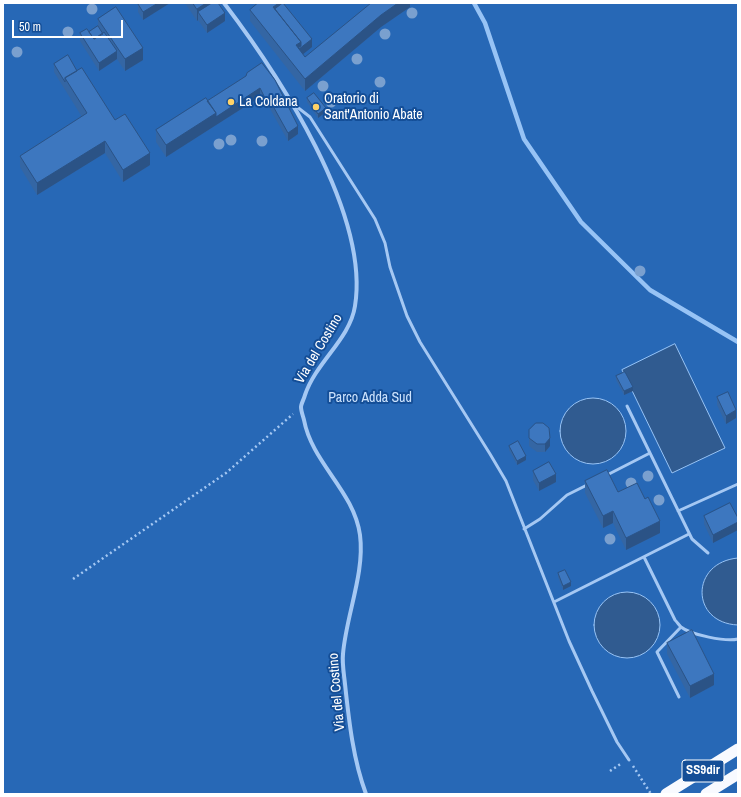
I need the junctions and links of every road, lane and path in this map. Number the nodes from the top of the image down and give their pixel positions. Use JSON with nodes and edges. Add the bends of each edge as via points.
{"nodes":[{"id":1,"x":224,"y":3,"type":"edge"},
{"id":2,"x":292,"y":103,"type":"junction"},
{"id":3,"x":627,"y":406,"type":"dead end"},
{"id":4,"x":301,"y":408,"type":"junction"},
{"id":5,"x":650,"y":453,"type":"junction"},
{"id":6,"x":602,"y":478,"type":"edge"},
{"id":7,"x":594,"y":481,"type":"edge"},
{"id":8,"x":738,"y":484,"type":"edge"},
{"id":9,"x":678,"y":511,"type":"junction"},
{"id":10,"x":524,"y":529,"type":"junction"},
{"id":11,"x":689,"y":534,"type":"junction"},
{"id":12,"x":708,"y":553,"type":"dead end"},
{"id":13,"x":644,"y":557,"type":"junction"},
{"id":14,"x":73,"y":579,"type":"dead end"},
{"id":15,"x":554,"y":602,"type":"junction"},
{"id":16,"x":681,"y":627,"type":"junction"},
{"id":17,"x":738,"y":639,"type":"edge"},
{"id":18,"x":679,"y":697,"type":"dead end"},
{"id":19,"x":738,"y":749,"type":"edge"},
{"id":20,"x":629,"y":760,"type":"junction"},
{"id":21,"x":610,"y":771,"type":"dead end"},
{"id":22,"x":738,"y":774,"type":"edge"},
{"id":23,"x":366,"y":794,"type":"edge"},
{"id":24,"x":651,"y":794,"type":"edge"},
{"id":25,"x":667,"y":794,"type":"edge"},
{"id":26,"x":706,"y":794,"type":"edge"}],
"edges":[{"from":1,"to":2,"type":"street","name":"Via del Costino"},
{"from":2,"to":4,"type":"street","name":"Via del Costino","via":[[342,207],[352,244],[357,279],[355,307],[348,326],[317,369]]},
{"from":2,"to":10,"type":"lane","via":[[310,117],[375,220],[385,243],[390,267],[407,316],[420,342],[502,474]]},
{"from":3,"to":5,"type":"lane"},
{"from":4,"to":14,"type":"path","via":[[226,473]]},
{"from":4,"to":23,"type":"street","name":"Via del Costino","via":[[312,447],[356,517],[360,536],[359,564],[343,655],[354,749]]},
{"from":5,"to":6,"type":"lane"},
{"from":5,"to":9,"type":"lane"},
{"from":7,"to":10,"type":"lane","via":[[567,495],[540,520]]},
{"from":8,"to":9,"type":"lane"},
{"from":9,"to":11,"type":"lane"},
{"from":10,"to":15,"type":"lane"},
{"from":11,"to":12,"type":"lane","via":[[692,540]]},
{"from":11,"to":13,"type":"lane"},
{"from":13,"to":15,"type":"lane"},
{"from":13,"to":16,"type":"lane","via":[[675,620]]},
{"from":15,"to":20,"type":"lane","via":[[592,691],[617,742]]},
{"from":16,"to":17,"type":"lane","via":[[690,632],[724,640]]},
{"from":16,"to":18,"type":"lane","via":[[657,652]]},
{"from":19,"to":25,"type":"highway","number":"SS9dir"},
{"from":20,"to":21,"type":"path"},
{"from":20,"to":24,"type":"path"},
{"from":22,"to":26,"type":"highway","number":"SS9dir"}]}
